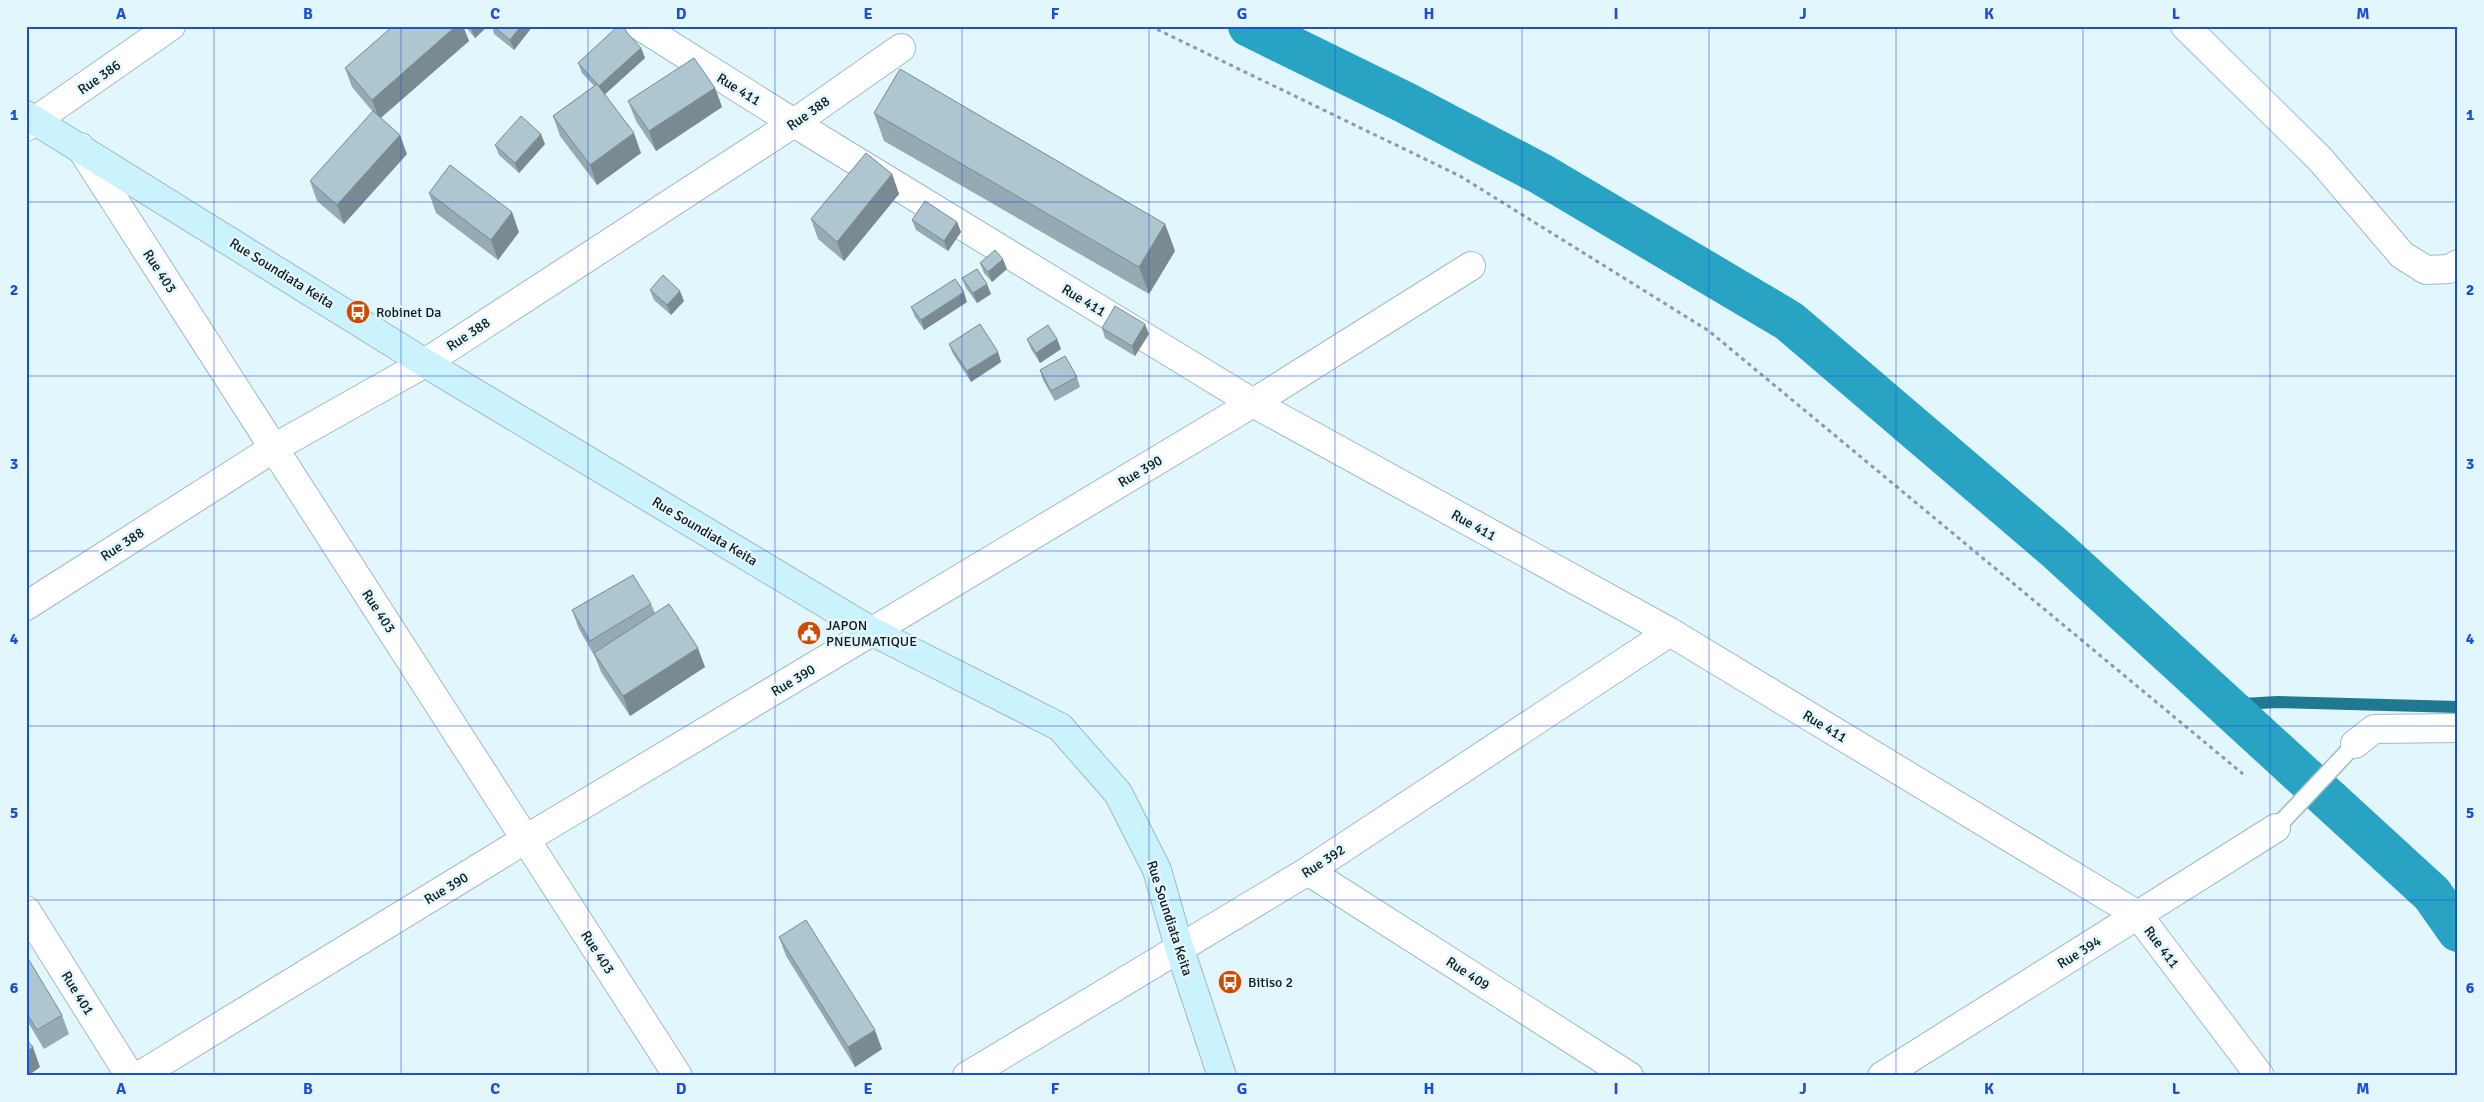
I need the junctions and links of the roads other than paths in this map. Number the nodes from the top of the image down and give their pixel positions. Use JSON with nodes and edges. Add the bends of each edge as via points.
{"nodes":[{"id":1,"x":171,"y":26,"type":"edge"},
{"id":2,"x":640,"y":26,"type":"edge"},
{"id":3,"x":2185,"y":26,"type":"edge"},
{"id":4,"x":901,"y":48,"type":"dead end"},
{"id":5,"x":29,"y":120,"type":"edge"},
{"id":6,"x":794,"y":123,"type":"junction"},
{"id":7,"x":80,"y":147,"type":"junction"},
{"id":8,"x":2458,"y":264,"type":"edge"},
{"id":9,"x":1471,"y":266,"type":"dead end"},
{"id":10,"x":425,"y":362,"type":"junction"},
{"id":11,"x":1253,"y":403,"type":"junction"},
{"id":12,"x":274,"y":448,"type":"junction"},
{"id":13,"x":26,"y":606,"type":"edge"},
{"id":14,"x":873,"y":632,"type":"junction"},
{"id":15,"x":1670,"y":632,"type":"junction"},
{"id":16,"x":2458,"y":728,"type":"edge"},
{"id":17,"x":2355,"y":744,"type":"joint"},
{"id":18,"x":2276,"y":828,"type":"joint"},
{"id":19,"x":526,"y":839,"type":"junction"},
{"id":20,"x":1308,"y":871,"type":"junction"},
{"id":21,"x":26,"y":910,"type":"edge"},
{"id":22,"x":2138,"y":915,"type":"junction"},
{"id":23,"x":1179,"y":947,"type":"junction"},
{"id":24,"x":130,"y":1076,"type":"edge"},
{"id":25,"x":139,"y":1076,"type":"edge"},
{"id":26,"x":678,"y":1076,"type":"edge"},
{"id":27,"x":967,"y":1076,"type":"edge"},
{"id":28,"x":1222,"y":1076,"type":"edge"},
{"id":29,"x":1629,"y":1076,"type":"edge"},
{"id":30,"x":1882,"y":1076,"type":"edge"},
{"id":31,"x":2260,"y":1076,"type":"edge"}],
"edges":[{"from":1,"to":5,"type":"street","name":"Rue 386"},
{"from":2,"to":6,"type":"street","name":"Rue 411"},
{"from":3,"to":8,"type":"street","via":[[2320,158],[2402,256],[2426,270],[2449,270]]},
{"from":4,"to":6,"type":"street","name":"Rue 388"},
{"from":5,"to":7,"type":"main road","name":"Rue Soundiata Keita"},
{"from":6,"to":10,"type":"street","name":"Rue 388"},
{"from":6,"to":11,"type":"street","name":"Rue 411"},
{"from":7,"to":10,"type":"main road","name":"Rue Soundiata Keita"},
{"from":7,"to":12,"type":"street","name":"Rue 403"},
{"from":9,"to":11,"type":"street","name":"Rue 390"},
{"from":10,"to":12,"type":"street","name":"Rue 388"},
{"from":10,"to":14,"type":"main road","name":"Rue Soundiata Keita"},
{"from":11,"to":14,"type":"street","name":"Rue 390"},
{"from":11,"to":15,"type":"street","name":"Rue 411"},
{"from":12,"to":13,"type":"street","name":"Rue 388"},
{"from":12,"to":19,"type":"street","name":"Rue 403"},
{"from":14,"to":19,"type":"street","name":"Rue 390"},
{"from":14,"to":23,"type":"main road","name":"Rue Soundiata Keita","via":[[1060,727],[1118,793],[1157,870]]},
{"from":15,"to":20,"type":"street","name":"Rue 392"},
{"from":15,"to":22,"type":"street","name":"Rue 411"},
{"from":16,"to":17,"type":"street","via":[[2374,729]]},
{"from":17,"to":18,"type":"lane"},
{"from":18,"to":22,"type":"street","name":"Rue 394"},
{"from":19,"to":25,"type":"street","name":"Rue 390"},
{"from":19,"to":26,"type":"street","name":"Rue 403"},
{"from":20,"to":23,"type":"street","name":"Rue 392"},
{"from":20,"to":29,"type":"street","name":"Rue 409"},
{"from":21,"to":24,"type":"street","name":"Rue 401"},
{"from":22,"to":30,"type":"street","name":"Rue 394"},
{"from":22,"to":31,"type":"street","name":"Rue 411"},
{"from":23,"to":27,"type":"street","name":"Rue 392"},
{"from":23,"to":28,"type":"main road","name":"Rue Soundiata Keita"}]}
